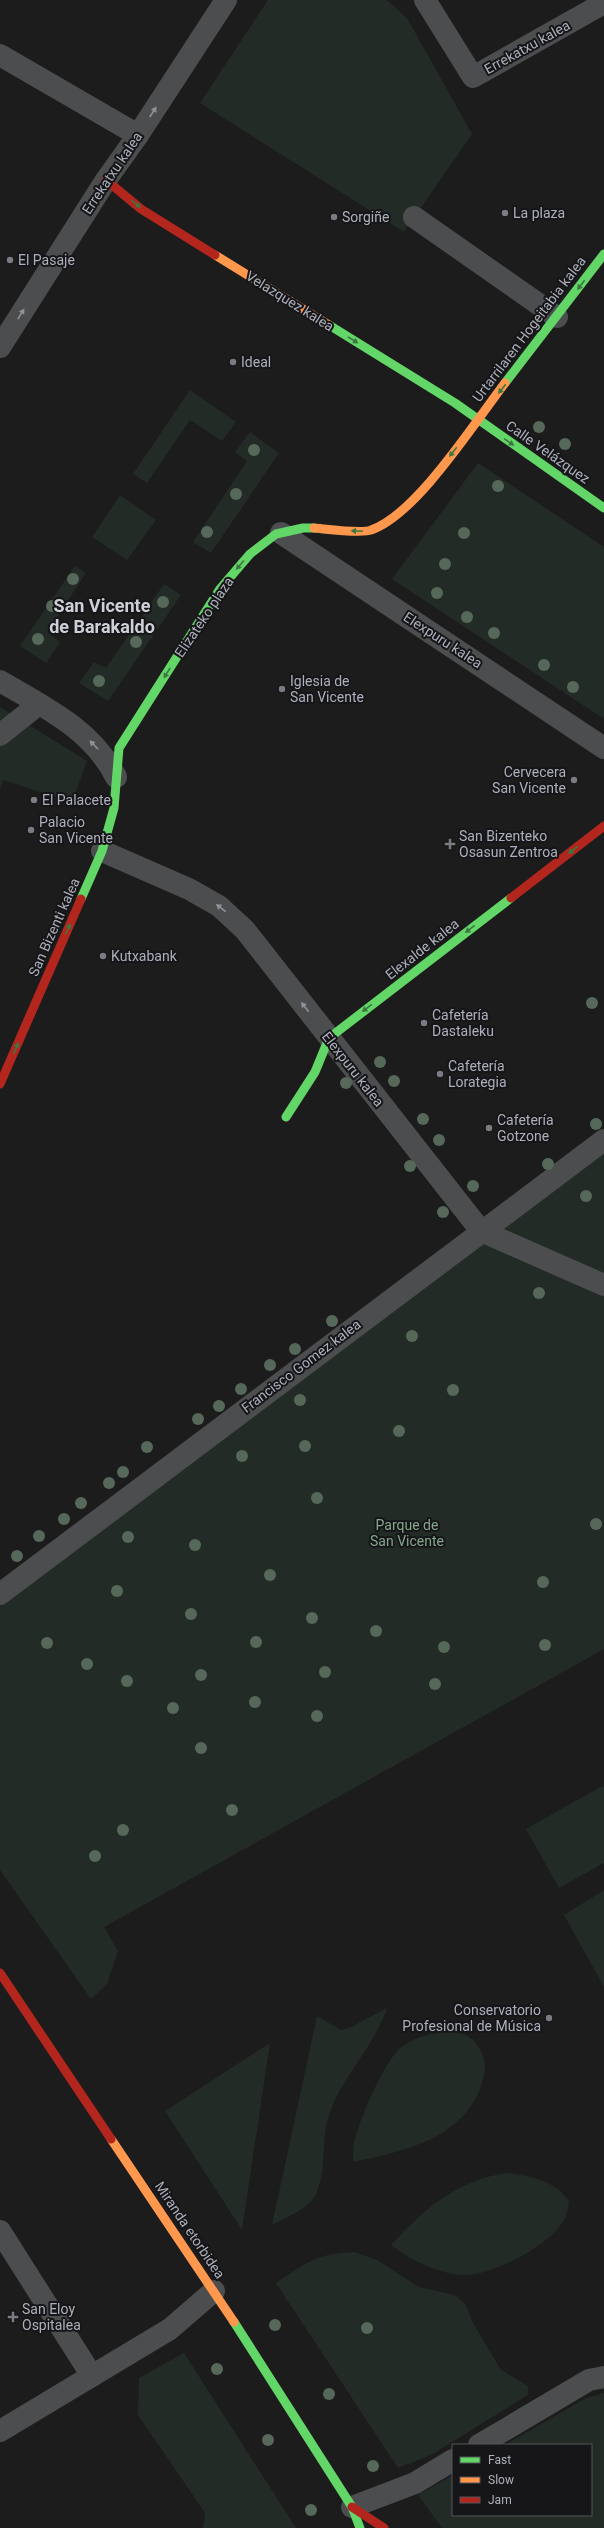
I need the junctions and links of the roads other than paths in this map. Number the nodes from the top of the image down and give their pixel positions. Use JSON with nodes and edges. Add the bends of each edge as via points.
{"nodes":[{"id":1,"x":226,"y":0,"type":"edge"},
{"id":2,"x":425,"y":0,"type":"edge"},
{"id":3,"x":597,"y":7,"type":"dead end"},
{"id":4,"x":0,"y":55,"type":"edge"},
{"id":5,"x":138,"y":135,"type":"junction"},
{"id":6,"x":106,"y":180,"type":"junction"},
{"id":7,"x":414,"y":217,"type":"dead end"},
{"id":8,"x":604,"y":254,"type":"edge"},
{"id":9,"x":557,"y":316,"type":"junction"},
{"id":10,"x":0,"y":347,"type":"edge"},
{"id":11,"x":476,"y":420,"type":"junction"},
{"id":12,"x":604,"y":508,"type":"edge"},
{"id":13,"x":281,"y":533,"type":"junction"},
{"id":14,"x":0,"y":681,"type":"edge"},
{"id":15,"x":38,"y":704,"type":"junction"},
{"id":16,"x":0,"y":735,"type":"edge"},
{"id":17,"x":604,"y":748,"type":"edge"},
{"id":18,"x":116,"y":777,"type":"junction"},
{"id":19,"x":604,"y":826,"type":"edge"},
{"id":20,"x":102,"y":851,"type":"junction"},
{"id":21,"x":329,"y":1038,"type":"junction"},
{"id":22,"x":0,"y":1084,"type":"edge"},
{"id":23,"x":286,"y":1117,"type":"dead end"},
{"id":24,"x":604,"y":1140,"type":"edge"},
{"id":25,"x":481,"y":1231,"type":"junction"},
{"id":26,"x":604,"y":1285,"type":"edge"},
{"id":27,"x":0,"y":1594,"type":"edge"},
{"id":28,"x":0,"y":1973,"type":"edge"},
{"id":29,"x":0,"y":2231,"type":"edge"},
{"id":30,"x":214,"y":2291,"type":"junction"},
{"id":31,"x":92,"y":2376,"type":"junction"},
{"id":32,"x":604,"y":2377,"type":"edge"},
{"id":33,"x":0,"y":2432,"type":"edge"},
{"id":34,"x":481,"y":2444,"type":"edge"},
{"id":35,"x":452,"y":2461,"type":"edge"},
{"id":36,"x":352,"y":2506,"type":"junction"},
{"id":37,"x":360,"y":2528,"type":"edge"},
{"id":38,"x":384,"y":2528,"type":"edge"}],
"edges":[{"from":5,"to":1,"type":"street","name":"Errekatxu kalea","one_way":true},
{"from":2,"to":3,"type":"street","name":"Errekatxu kalea","via":[[473,77]]},
{"from":4,"to":5,"type":"street"},
{"from":5,"to":6,"type":"street","name":"Errekatxu kalea"},
{"from":10,"to":6,"type":"street","name":"Errekatxu kalea","one_way":true},
{"from":6,"to":11,"type":"street","name":"Velazquez kalea","one_way":true,"via":[[142,209],[455,403]]},
{"from":7,"to":9,"type":"street"},
{"from":8,"to":9,"type":"street","name":"Urtarrilaren Hogeitabia kalea","one_way":true},
{"from":9,"to":11,"type":"street","name":"Urtarrilaren Hogeitabia kalea","one_way":true},
{"from":11,"to":12,"type":"street","name":"Calle Velázquez","one_way":true},
{"from":11,"to":13,"type":"street","name":"Elizateko plaza","one_way":true,"via":[[416,499],[391,521],[370,531],[303,528]]},
{"from":13,"to":17,"type":"street","name":"Elexpuru kalea"},
{"from":13,"to":18,"type":"street","name":"Elizateko plaza","one_way":true,"via":[[250,554],[220,589],[120,748]]},
{"from":14,"to":15,"type":"street"},
{"from":15,"to":16,"type":"street"},
{"from":18,"to":15,"type":"street","one_way":true,"via":[[108,761],[86,736]]},
{"from":18,"to":20,"type":"street","name":"San Bizenti kalea","via":[[114,808]]},
{"from":19,"to":21,"type":"street","name":"Elexalde kalea","one_way":true},
{"from":21,"to":20,"type":"street","name":"Elexpuru kalea","one_way":true,"via":[[246,930],[219,906],[189,889]]},
{"from":22,"to":20,"type":"street","name":"San Bizenti kalea","one_way":true},
{"from":21,"to":23,"type":"street","name":"Elexalde kalea","via":[[315,1072]]},
{"from":21,"to":25,"type":"street","name":"Elexpuru kalea"},
{"from":24,"to":25,"type":"street","name":"Francisco Gomez kalea"},
{"from":25,"to":26,"type":"street","name":"Elexpuru kalea"},
{"from":25,"to":27,"type":"street","name":"Francisco Gomez kalea"},
{"from":28,"to":30,"type":"street","name":"Miranda etorbidea"},
{"from":29,"to":31,"type":"street"},
{"from":30,"to":31,"type":"street","via":[[170,2329]]},
{"from":30,"to":36,"type":"street","name":"Miranda etorbidea"},
{"from":31,"to":33,"type":"street"},
{"from":32,"to":34,"type":"street","via":[[589,2380]]},
{"from":35,"to":36,"type":"street","via":[[415,2483]]},
{"from":36,"to":37,"type":"street","name":"Miranda etorbidea"},
{"from":36,"to":38,"type":"street","name":"Miranda etorbidea"}]}
